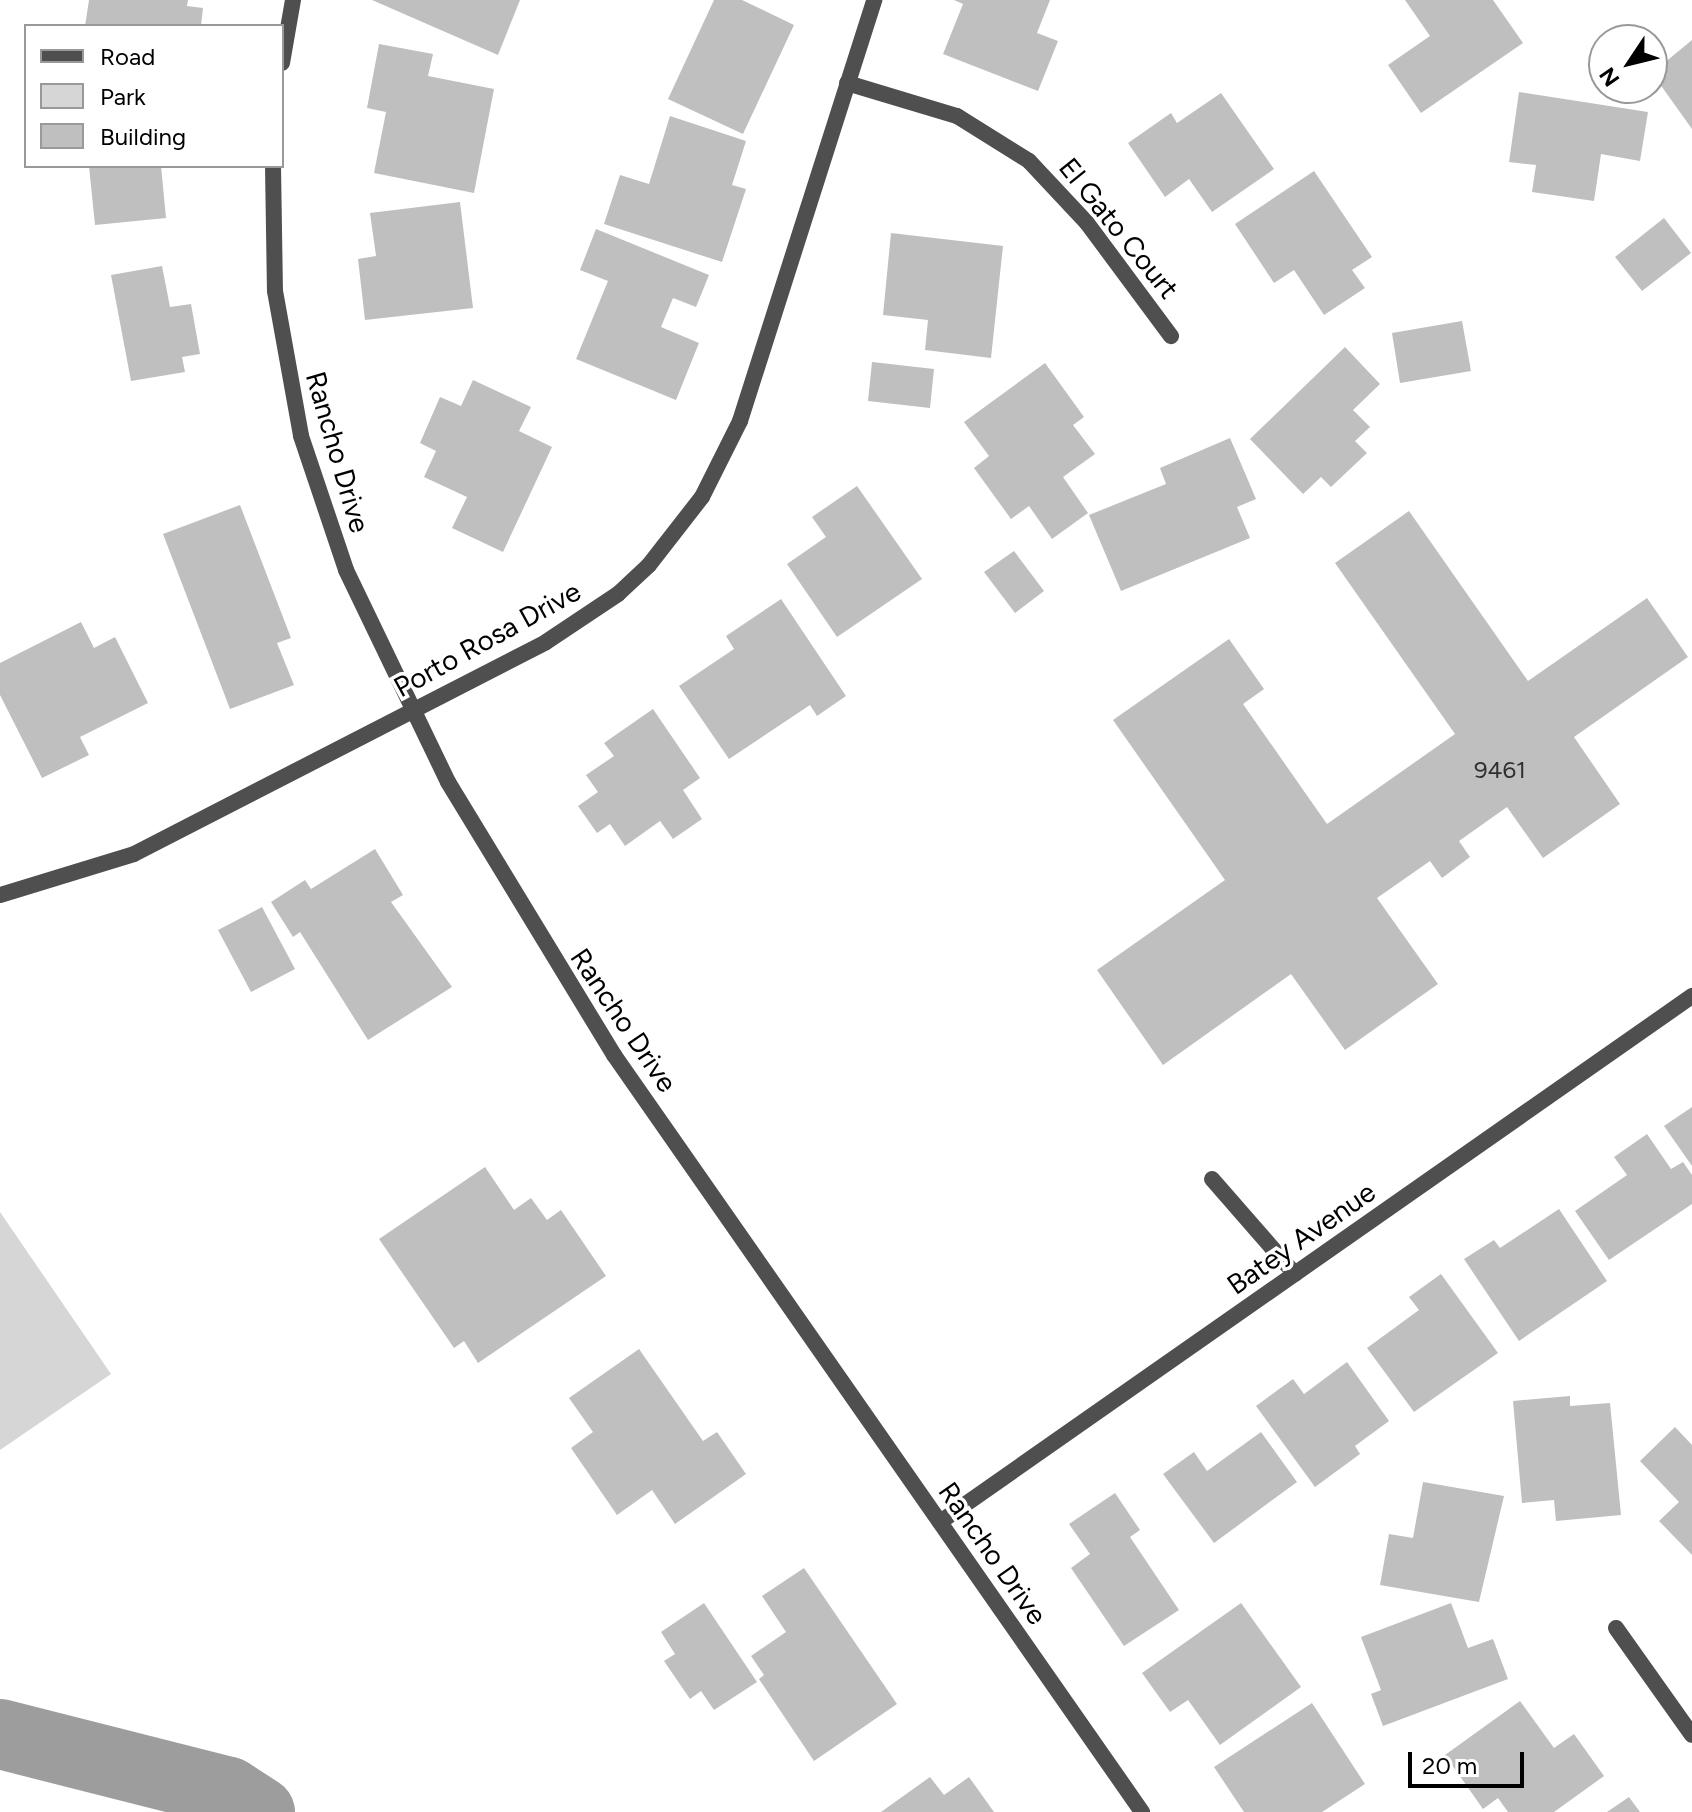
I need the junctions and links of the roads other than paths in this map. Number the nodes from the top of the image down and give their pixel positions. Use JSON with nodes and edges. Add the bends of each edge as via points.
{"nodes":[{"id":1,"x":293,"y":0,"type":"edge"},
{"id":2,"x":874,"y":0,"type":"edge"},
{"id":3,"x":284,"y":52,"type":"edge"},
{"id":4,"x":847,"y":83,"type":"junction"},
{"id":5,"x":273,"y":168,"type":"edge"},
{"id":6,"x":1171,"y":336,"type":"dead end"},
{"id":7,"x":411,"y":711,"type":"junction"},
{"id":8,"x":0,"y":895,"type":"edge"},
{"id":9,"x":1692,"y":996,"type":"edge"},
{"id":10,"x":1212,"y":1179,"type":"dead end"},
{"id":11,"x":1295,"y":1274,"type":"junction"},
{"id":12,"x":940,"y":1522,"type":"junction"},
{"id":13,"x":1616,"y":1628,"type":"dead end"},
{"id":14,"x":1692,"y":1735,"type":"edge"},
{"id":15,"x":1142,"y":1812,"type":"edge"}],
"edges":[{"from":1,"to":3,"type":"street"},
{"from":2,"to":4,"type":"street","name":"Porto Rosa Drive"},
{"from":4,"to":6,"type":"street","name":"El Gato Court","via":[[957,116],[1029,161],[1087,223]]},
{"from":4,"to":7,"type":"street","name":"Porto Rosa Drive","via":[[740,421],[702,497],[618,594],[546,642]]},
{"from":5,"to":7,"type":"street","name":"Rancho Drive","via":[[275,291],[301,436],[330,530]]},
{"from":7,"to":8,"type":"street","name":"Porto Rosa Drive","via":[[134,854]]},
{"from":7,"to":12,"type":"street","name":"Rancho Drive","via":[[517,905],[614,1055]]},
{"from":9,"to":11,"type":"street","name":"Batey Avenue"},
{"from":10,"to":11,"type":"street"},
{"from":11,"to":12,"type":"street","name":"Batey Avenue"},
{"from":12,"to":15,"type":"street","name":"Rancho Drive"},
{"from":13,"to":14,"type":"street"}]}
